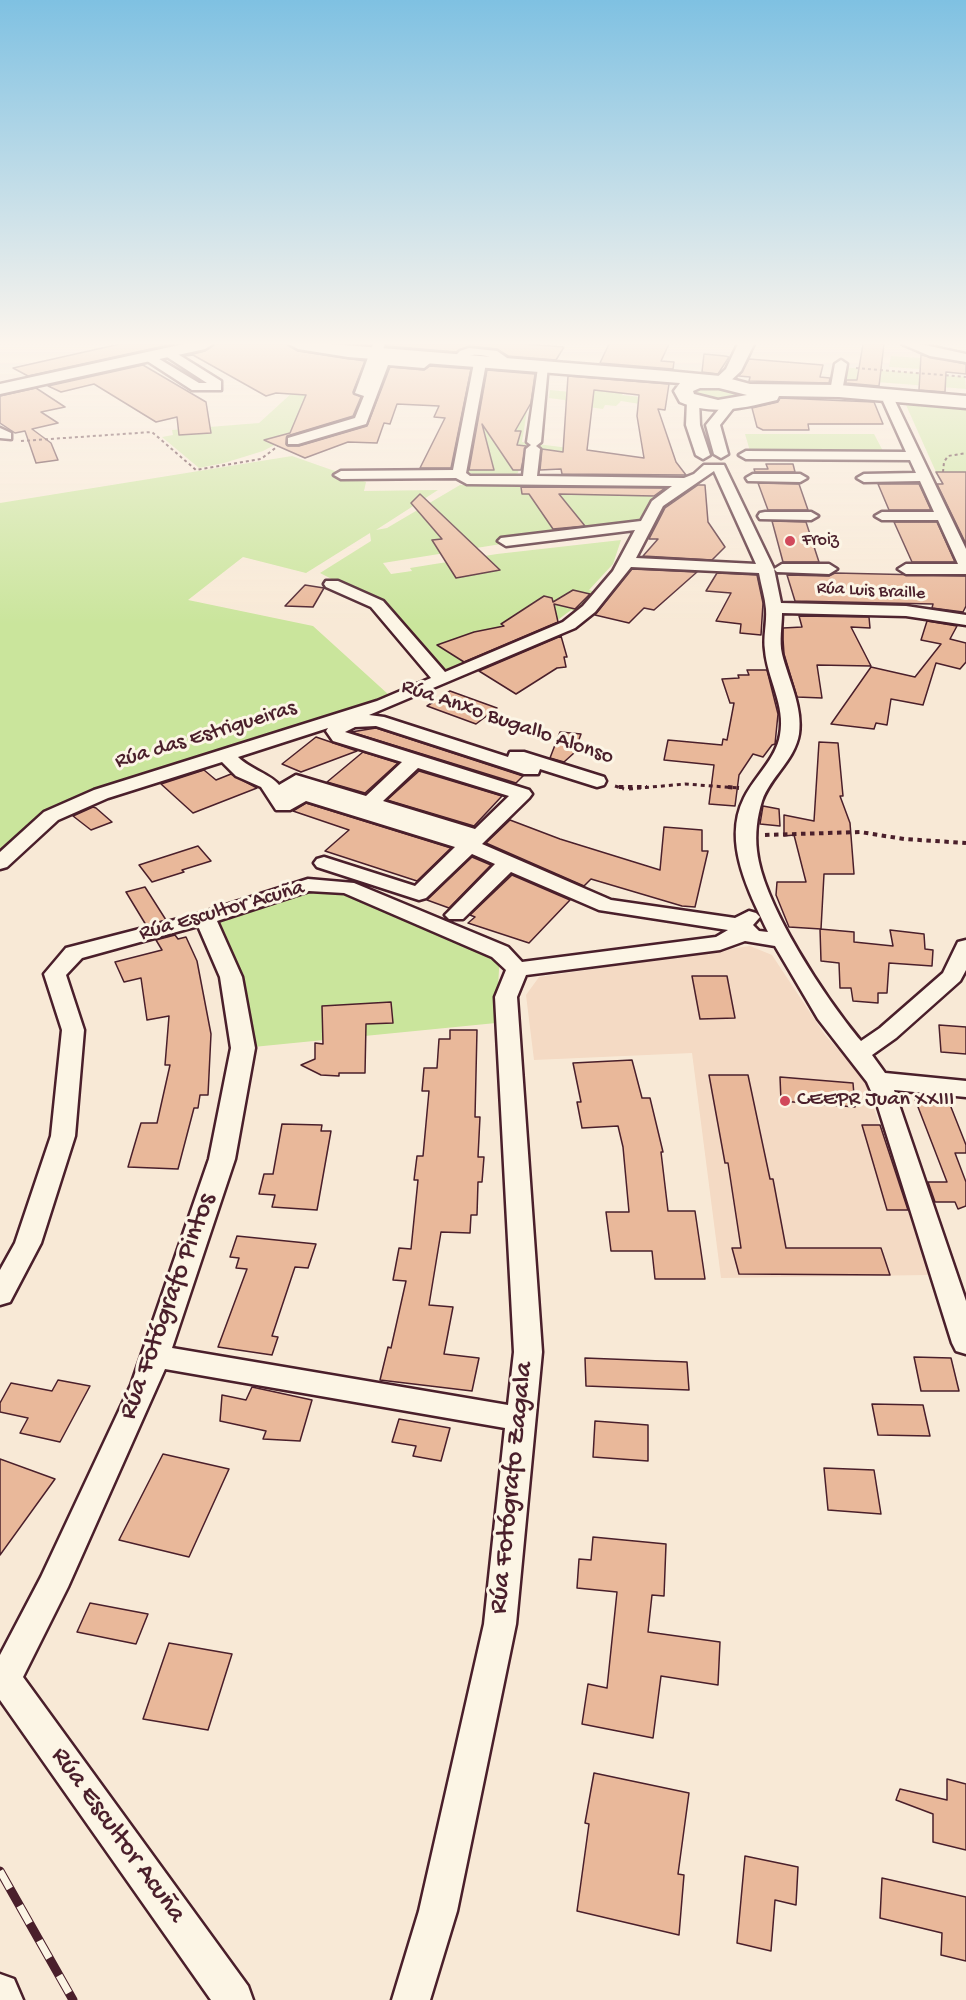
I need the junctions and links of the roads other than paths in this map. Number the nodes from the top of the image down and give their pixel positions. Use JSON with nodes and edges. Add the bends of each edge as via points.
{"nodes":[{"id":1,"x":306,"y":437,"type":"edge"},
{"id":2,"x":472,"y":437,"type":"edge"},
{"id":3,"x":535,"y":437,"type":"edge"},
{"id":4,"x":699,"y":437,"type":"edge"},
{"id":5,"x":713,"y":437,"type":"edge"},
{"id":6,"x":906,"y":437,"type":"edge"},
{"id":7,"x":293,"y":441,"type":"road end"},
{"id":8,"x":746,"y":455,"type":"dead end"},
{"id":9,"x":915,"y":456,"type":"junction"},
{"id":10,"x":713,"y":461,"type":"junction"},
{"id":11,"x":924,"y":474,"type":"junction"},
{"id":12,"x":341,"y":475,"type":"dead end"},
{"id":13,"x":463,"y":477,"type":"junction"},
{"id":14,"x":753,"y":478,"type":"dead end"},
{"id":15,"x":800,"y":478,"type":"dead end"},
{"id":16,"x":864,"y":478,"type":"dead end"},
{"id":17,"x":530,"y":480,"type":"junction"},
{"id":18,"x":686,"y":482,"type":"junction"},
{"id":19,"x":765,"y":516,"type":"dead end"},
{"id":20,"x":811,"y":516,"type":"dead end"},
{"id":21,"x":882,"y":516,"type":"dead end"},
{"id":22,"x":943,"y":516,"type":"junction"},
{"id":23,"x":643,"y":525,"type":"junction"},
{"id":24,"x":506,"y":541,"type":"dead end"},
{"id":25,"x":626,"y":562,"type":"junction"},
{"id":26,"x":966,"y":567,"type":"edge"},
{"id":27,"x":774,"y":569,"type":"junction"},
{"id":28,"x":829,"y":569,"type":"dead end"},
{"id":29,"x":906,"y":569,"type":"dead end"},
{"id":30,"x":332,"y":584,"type":"dead end"},
{"id":31,"x":774,"y":608,"type":"junction"},
{"id":32,"x":966,"y":620,"type":"edge"},
{"id":33,"x":442,"y":680,"type":"junction"},
{"id":34,"x":383,"y":705,"type":"junction"},
{"id":35,"x":229,"y":754,"type":"junction"},
{"id":36,"x":414,"y":761,"type":"junction"},
{"id":37,"x":531,"y":770,"type":"dead end"},
{"id":38,"x":597,"y":781,"type":"road end"},
{"id":39,"x":365,"y":807,"type":"junction"},
{"id":40,"x":473,"y":841,"type":"junction"},
{"id":41,"x":0,"y":863,"type":"edge"},
{"id":42,"x":324,"y":863,"type":"dead end"},
{"id":43,"x":508,"y":863,"type":"junction"},
{"id":44,"x":768,"y":914,"type":"junction"},
{"id":45,"x":456,"y":915,"type":"dead end"},
{"id":46,"x":205,"y":918,"type":"junction"},
{"id":47,"x":740,"y":925,"type":"junction"},
{"id":48,"x":782,"y":940,"type":"junction"},
{"id":49,"x":966,"y":947,"type":"edge"},
{"id":50,"x":517,"y":969,"type":"junction"},
{"id":51,"x":859,"y":1053,"type":"junction"},
{"id":52,"x":878,"y":1080,"type":"junction"},
{"id":53,"x":966,"y":1089,"type":"edge"},
{"id":54,"x":0,"y":1295,"type":"edge"},
{"id":55,"x":966,"y":1343,"type":"edge"},
{"id":56,"x":155,"y":1356,"type":"junction"},
{"id":57,"x":521,"y":1419,"type":"junction"},
{"id":58,"x":2,"y":1675,"type":"edge"},
{"id":59,"x":0,"y":1994,"type":"edge"},
{"id":60,"x":4,"y":2000,"type":"edge"},
{"id":61,"x":234,"y":2000,"type":"edge"},
{"id":62,"x":411,"y":2000,"type":"edge"}],
"edges":[{"from":1,"to":7,"type":"street"},
{"from":2,"to":13,"type":"street"},
{"from":3,"to":17,"type":"street"},
{"from":4,"to":10,"type":"street"},
{"from":5,"to":10,"type":"street"},
{"from":6,"to":9,"type":"street"},
{"from":8,"to":9,"type":"street"},
{"from":9,"to":11,"type":"street"},
{"from":10,"to":18,"type":"street","name":"Rúa das Estrigueiras","via":[[699,477]]},
{"from":10,"to":27,"type":"street"},
{"from":11,"to":16,"type":"street"},
{"from":11,"to":22,"type":"street"},
{"from":12,"to":13,"type":"street"},
{"from":13,"to":17,"type":"street"},
{"from":14,"to":15,"type":"street"},
{"from":17,"to":18,"type":"street"},
{"from":18,"to":23,"type":"street","name":"Rúa das Estrigueiras","via":[[657,504]]},
{"from":19,"to":20,"type":"street"},
{"from":21,"to":22,"type":"street"},
{"from":22,"to":26,"type":"street"},
{"from":23,"to":24,"type":"street"},
{"from":23,"to":25,"type":"street","name":"Rúa das Estrigueiras"},
{"from":25,"to":27,"type":"street"},
{"from":25,"to":33,"type":"street","name":"Rúa das Estrigueiras","via":[[603,594],[568,624]]},
{"from":26,"to":29,"type":"street"},
{"from":27,"to":28,"type":"street"},
{"from":27,"to":31,"type":"street"},
{"from":30,"to":33,"type":"street","via":[[377,604]]},
{"from":31,"to":32,"type":"street","name":"Rúa Luis Braille","via":[[906,611]]},
{"from":31,"to":44,"type":"street","via":[[773,651],[789,710],[790,733],[785,750],[758,789],[746,833],[747,853]]},
{"from":33,"to":34,"type":"street","name":"Rúa das Estrigueiras"},
{"from":34,"to":35,"type":"street","name":"Rúa das Estrigueiras"},
{"from":34,"to":38,"type":"street","name":"Rúa Anxo Bugallo Alonso","via":[[495,749]]},
{"from":35,"to":39,"type":"street","via":[[243,772],[268,783],[283,806],[304,794],[286,788],[296,781]]},
{"from":35,"to":41,"type":"street","name":"Rúa das Estrigueiras","via":[[101,794],[51,816]]},
{"from":36,"to":37,"type":"street","via":[[339,737],[335,731],[363,720],[378,721]]},
{"from":36,"to":39,"type":"street"},
{"from":36,"to":40,"type":"street","via":[[522,794]]},
{"from":39,"to":40,"type":"street"},
{"from":40,"to":42,"type":"street","via":[[419,894]]},
{"from":40,"to":43,"type":"street"},
{"from":43,"to":45,"type":"street"},
{"from":43,"to":47,"type":"street","via":[[606,906]]},
{"from":44,"to":47,"type":"street","via":[[757,914]]},
{"from":44,"to":48,"type":"street"},
{"from":46,"to":50,"type":"street","name":"Rúa Escultor Acuña","via":[[308,885],[347,887],[500,952]]},
{"from":46,"to":54,"type":"street","name":"Rúa Escultor Acuña","via":[[74,953],[55,974],[73,1030],[63,1136],[28,1243]]},
{"from":46,"to":56,"type":"street","name":"Rúa Fotógrafo Pintos","via":[[231,977],[243,1048],[222,1160]]},
{"from":47,"to":48,"type":"street","via":[[753,937]]},
{"from":47,"to":50,"type":"street","via":[[738,936],[720,943]]},
{"from":48,"to":51,"type":"street","via":[[826,1014]]},
{"from":49,"to":51,"type":"street","via":[[952,976],[888,1033]]},
{"from":50,"to":57,"type":"street","name":"Rúa Fotógrafo Zagala","via":[[506,997],[528,1352]]},
{"from":51,"to":52,"type":"street"},
{"from":52,"to":53,"type":"street"},
{"from":52,"to":55,"type":"street"},
{"from":56,"to":57,"type":"street"},
{"from":56,"to":58,"type":"street","name":"Rúa Fotógrafo Pintos","via":[[57,1576]]},
{"from":57,"to":62,"type":"street","name":"Rúa Fotógrafo Zagala","via":[[500,1624],[438,1911]]},
{"from":58,"to":61,"type":"street","name":"Rúa Escultor Acuña"},
{"from":59,"to":60,"type":"street"}]}
